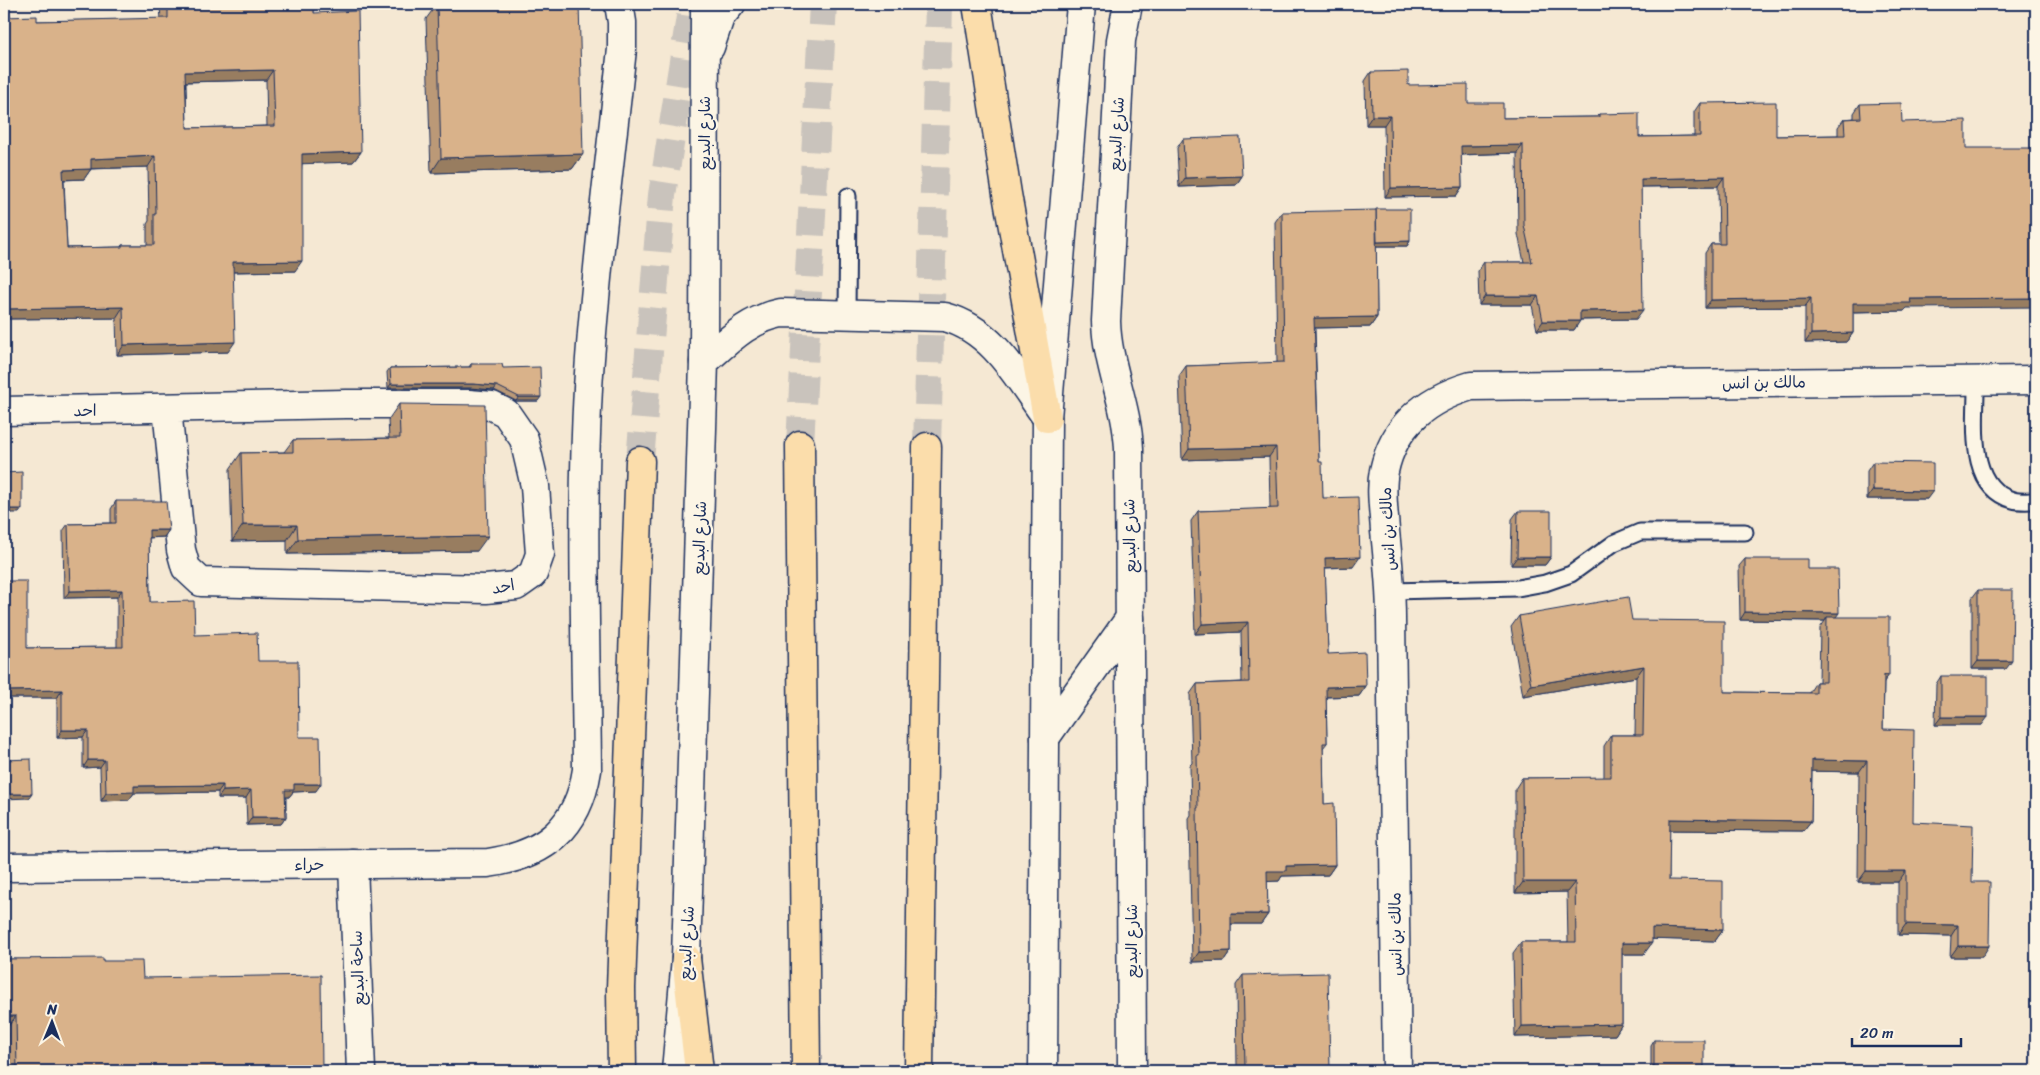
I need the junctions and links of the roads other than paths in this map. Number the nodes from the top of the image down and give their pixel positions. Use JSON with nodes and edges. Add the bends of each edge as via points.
{"nodes":[{"id":1,"x":619,"y":4,"type":"edge"},
{"id":2,"x":705,"y":4,"type":"edge"},
{"id":3,"x":731,"y":4,"type":"edge"},
{"id":4,"x":963,"y":4,"type":"edge"},
{"id":5,"x":977,"y":4,"type":"edge"},
{"id":6,"x":1080,"y":4,"type":"edge"},
{"id":7,"x":1128,"y":4,"type":"edge"},
{"id":8,"x":988,"y":62,"type":"junction"},
{"id":9,"x":704,"y":66,"type":"junction"},
{"id":10,"x":848,"y":196,"type":"dead end"},
{"id":11,"x":847,"y":315,"type":"junction"},
{"id":12,"x":704,"y":362,"type":"junction"},
{"id":13,"x":1976,"y":380,"type":"junction"},
{"id":14,"x":2036,"y":380,"type":"edge"},
{"id":15,"x":167,"y":408,"type":"junction"},
{"id":16,"x":4,"y":411,"type":"edge"},
{"id":17,"x":1047,"y":418,"type":"junction"},
{"id":18,"x":800,"y":445,"type":"tunnel mouth"},
{"id":19,"x":927,"y":447,"type":"tunnel mouth"},
{"id":20,"x":640,"y":461,"type":"tunnel mouth"},
{"id":21,"x":2036,"y":501,"type":"edge"},
{"id":22,"x":1745,"y":532,"type":"dead end"},
{"id":23,"x":1391,"y":591,"type":"junction"},
{"id":24,"x":1130,"y":618,"type":"junction"},
{"id":25,"x":1045,"y":738,"type":"junction"},
{"id":26,"x":353,"y":864,"type":"junction"},
{"id":27,"x":4,"y":868,"type":"edge"},
{"id":28,"x":686,"y":958,"type":"junction"},
{"id":29,"x":361,"y":1071,"type":"edge"},
{"id":30,"x":622,"y":1071,"type":"edge"},
{"id":31,"x":676,"y":1071,"type":"edge"},
{"id":32,"x":699,"y":1071,"type":"edge"},
{"id":33,"x":806,"y":1071,"type":"edge"},
{"id":34,"x":919,"y":1071,"type":"edge"},
{"id":35,"x":1043,"y":1071,"type":"edge"},
{"id":36,"x":1132,"y":1071,"type":"edge"},
{"id":37,"x":1397,"y":1071,"type":"edge"}],
"edges":[{"from":1,"to":26,"type":"street","name":"حراء","via":[[622,49],[588,389],[587,770],[583,793],[572,815],[550,840],[513,860]]},
{"from":2,"to":9,"type":"street","name":"شارع البديع"},
{"from":3,"to":9,"type":"street","via":[[720,16]]},
{"from":4,"to":8,"type":"street","via":[[971,14]]},
{"from":5,"to":8,"type":"main road"},
{"from":6,"to":17,"type":"street"},
{"from":7,"to":24,"type":"street","name":"شارع البديع","via":[[1121,40],[1106,321],[1112,368],[1128,432]]},
{"from":8,"to":17,"type":"main road"},
{"from":9,"to":12,"type":"street","name":"شارع البديع"},
{"from":10,"to":11,"type":"lane"},
{"from":11,"to":12,"type":"street","via":[[781,313],[766,316],[751,322]]},
{"from":11,"to":17,"type":"street","via":[[945,318],[970,326],[991,342]]},
{"from":12,"to":28,"type":"street","name":"شارع البديع"},
{"from":13,"to":14,"type":"street","name":"مالك بن انس"},
{"from":13,"to":21,"type":"lane","via":[[1979,469],[1994,491],[2004,497],[2015,501]]},
{"from":13,"to":23,"type":"street","name":"مالك بن انس","via":[[1497,385],[1471,386],[1446,394],[1424,406],[1406,425],[1392,447],[1384,471],[1382,497]]},
{"from":15,"to":15,"type":"street","name":"احد","via":[[346,404],[492,406],[506,413],[524,439],[535,486],[540,554],[533,574],[516,586],[486,589],[201,582],[186,568],[181,550]]},
{"from":15,"to":16,"type":"street","name":"احد"},
{"from":17,"to":25,"type":"street"},
{"from":18,"to":33,"type":"main road"},
{"from":19,"to":34,"type":"main road"},
{"from":20,"to":30,"type":"main road","via":[[622,978]]},
{"from":22,"to":23,"type":"lane","via":[[1640,532],[1614,543],[1571,574],[1518,588]]},
{"from":23,"to":37,"type":"street","name":"مالك بن انس"},
{"from":24,"to":25,"type":"street"},
{"from":24,"to":36,"type":"street","name":"شارع البديع"},
{"from":25,"to":35,"type":"street"},
{"from":26,"to":27,"type":"street","name":"حراء"},
{"from":26,"to":29,"type":"street","name":"ساحة البديع"},
{"from":28,"to":31,"type":"street","name":"شارع البديع"},
{"from":28,"to":32,"type":"main road"}]}
